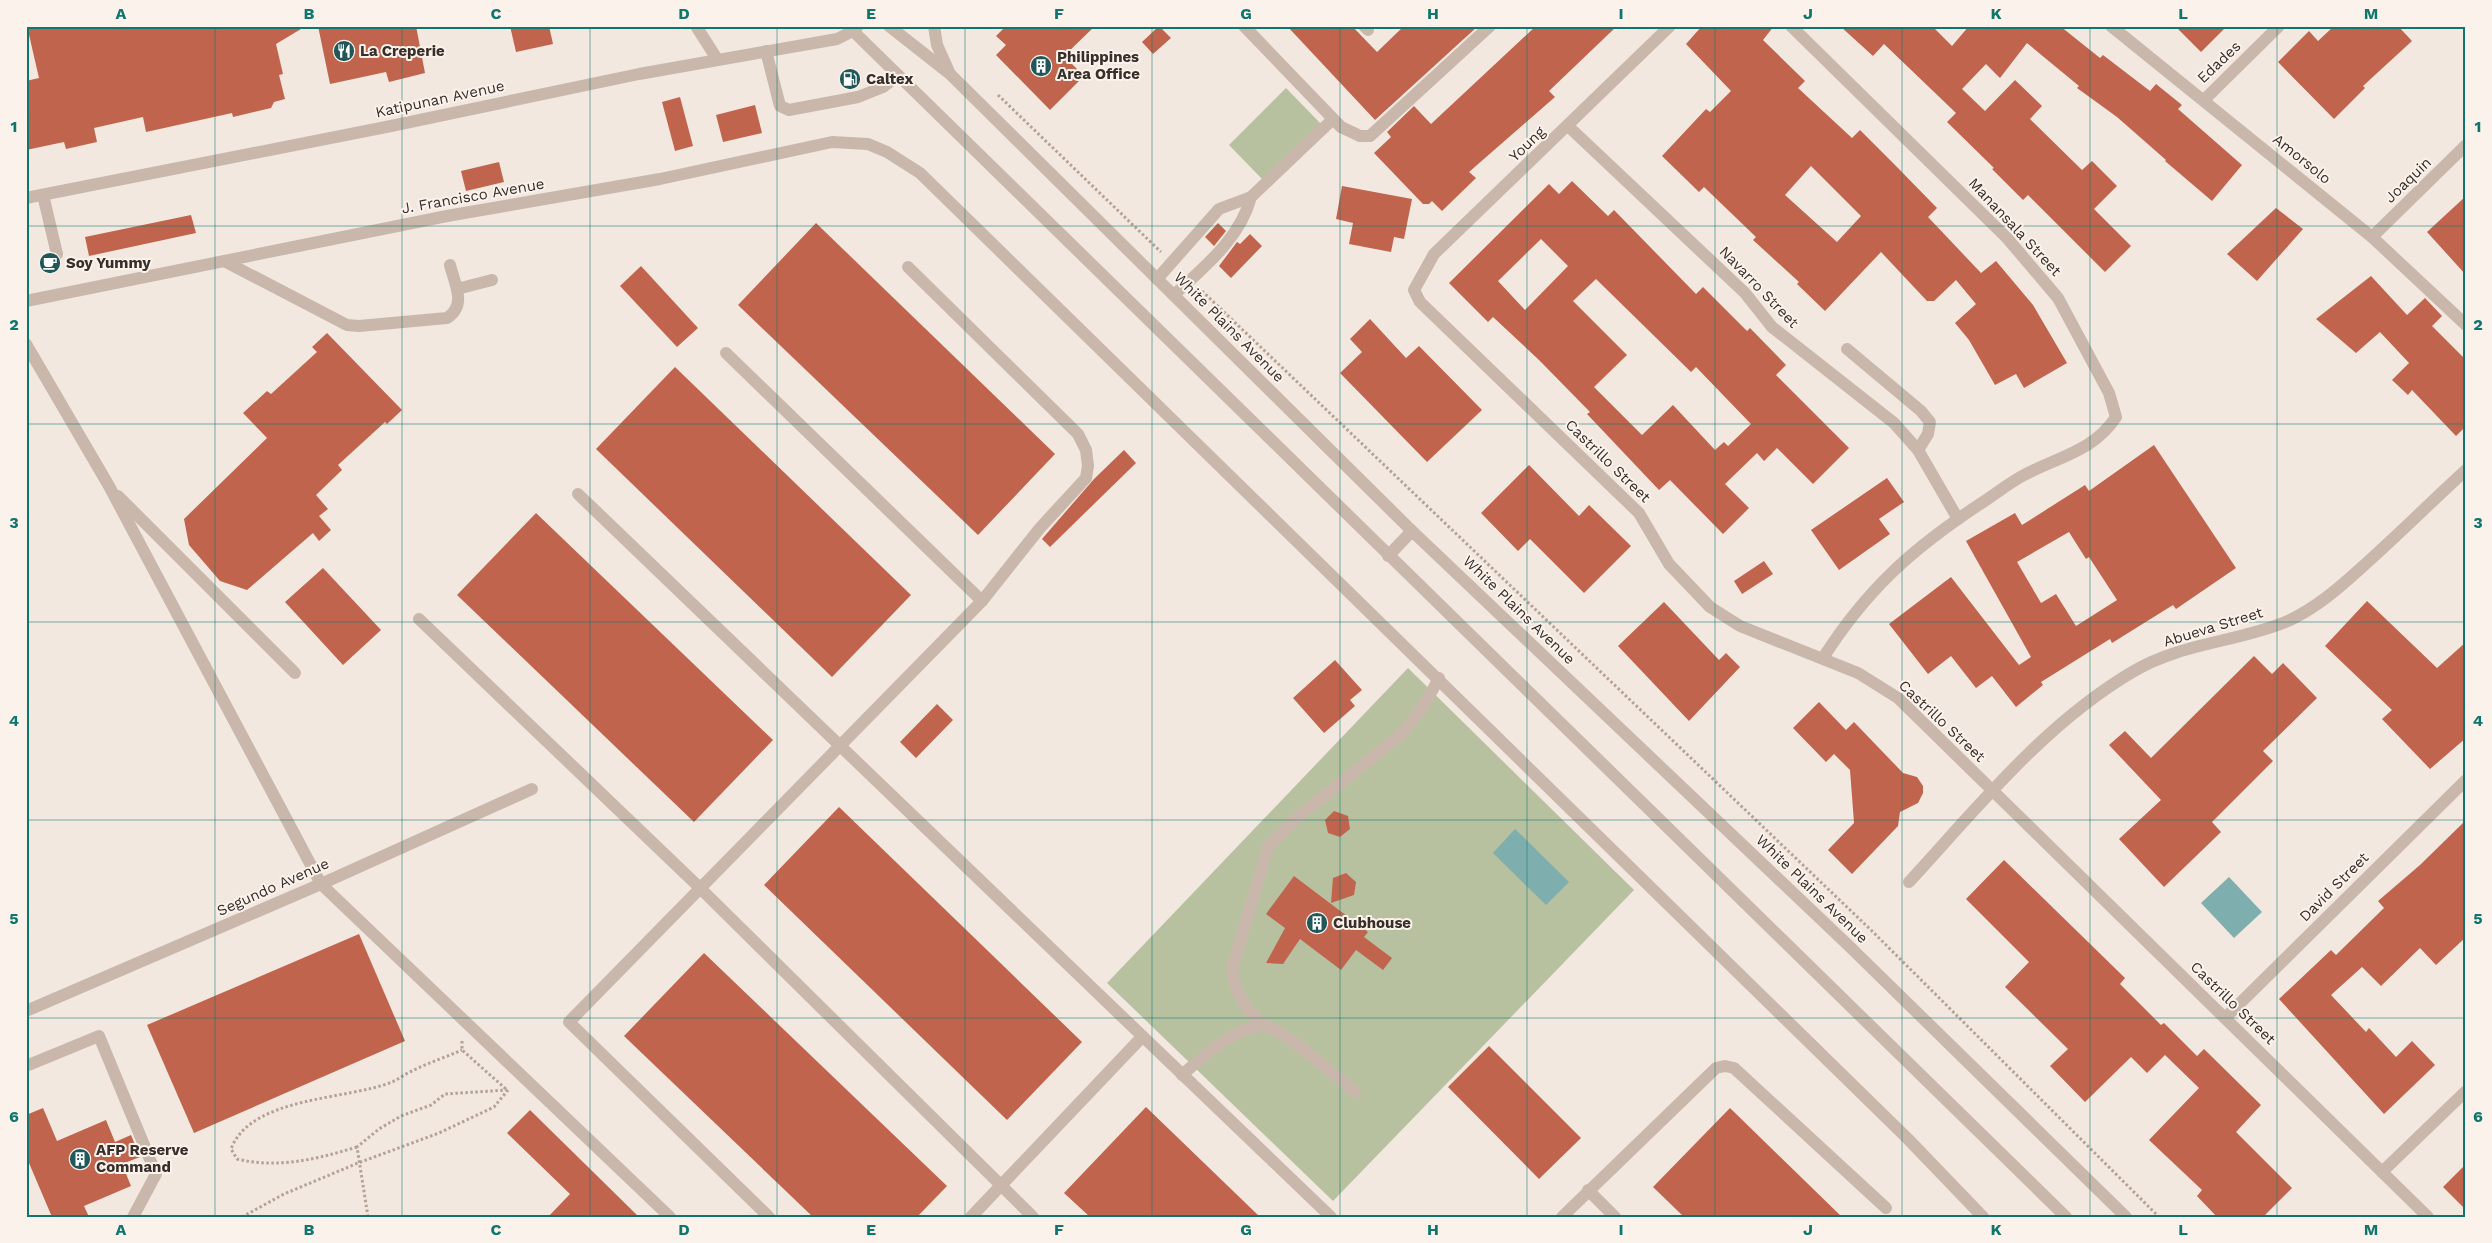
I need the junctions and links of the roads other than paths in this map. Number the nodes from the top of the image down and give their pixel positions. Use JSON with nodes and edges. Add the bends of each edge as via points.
{"nodes":[{"id":1,"x":696,"y":26,"type":"edge"},
{"id":2,"x":889,"y":26,"type":"edge"},
{"id":3,"x":934,"y":26,"type":"edge"},
{"id":4,"x":1244,"y":26,"type":"edge"},
{"id":5,"x":1490,"y":26,"type":"edge"},
{"id":6,"x":1670,"y":26,"type":"edge"},
{"id":7,"x":1790,"y":26,"type":"edge"},
{"id":8,"x":2111,"y":26,"type":"edge"},
{"id":9,"x":2279,"y":26,"type":"edge"},
{"id":10,"x":856,"y":29,"type":"edge"},
{"id":11,"x":766,"y":51,"type":"junction"},
{"id":12,"x":717,"y":59,"type":"junction"},
{"id":13,"x":898,"y":74,"type":"junction"},
{"id":14,"x":950,"y":74,"type":"junction"},
{"id":15,"x":2204,"y":100,"type":"junction"},
{"id":16,"x":1333,"y":119,"type":"junction"},
{"id":17,"x":1568,"y":126,"type":"junction"},
{"id":18,"x":2466,"y":145,"type":"edge"},
{"id":19,"x":43,"y":195,"type":"junction"},
{"id":20,"x":1251,"y":197,"type":"junction"},
{"id":21,"x":26,"y":198,"type":"edge"},
{"id":22,"x":2372,"y":237,"type":"junction"},
{"id":23,"x":57,"y":254,"type":"dead end"},
{"id":24,"x":224,"y":261,"type":"junction"},
{"id":25,"x":450,"y":265,"type":"dead end"},
{"id":26,"x":908,"y":267,"type":"dead end"},
{"id":27,"x":1157,"y":279,"type":"junction"},
{"id":28,"x":492,"y":280,"type":"dead end"},
{"id":29,"x":457,"y":289,"type":"junction"},
{"id":30,"x":1414,"y":290,"type":"joint"},
{"id":31,"x":1174,"y":295,"type":"junction"},
{"id":32,"x":26,"y":301,"type":"edge"},
{"id":33,"x":2466,"y":325,"type":"edge"},
{"id":34,"x":26,"y":344,"type":"edge"},
{"id":35,"x":1847,"y":349,"type":"dead end"},
{"id":36,"x":726,"y":354,"type":"dead end"},
{"id":37,"x":1918,"y":450,"type":"junction"},
{"id":38,"x":2466,"y":470,"type":"edge"},
{"id":39,"x":109,"y":486,"type":"junction"},
{"id":40,"x":578,"y":494,"type":"dead end"},
{"id":41,"x":1958,"y":518,"type":"junction"},
{"id":42,"x":1412,"y":530,"type":"junction"},
{"id":43,"x":1388,"y":556,"type":"junction"},
{"id":44,"x":982,"y":601,"type":"junction"},
{"id":45,"x":419,"y":620,"type":"dead end"},
{"id":46,"x":1823,"y":658,"type":"junction"},
{"id":47,"x":294,"y":673,"type":"dead end"},
{"id":48,"x":1439,"y":678,"type":"junction"},
{"id":49,"x":841,"y":743,"type":"junction"},
{"id":50,"x":2466,"y":780,"type":"edge"},
{"id":51,"x":532,"y":789,"type":"dead end"},
{"id":52,"x":1993,"y":792,"type":"junction"},
{"id":53,"x":1909,"y":882,"type":"dead end"},
{"id":54,"x":321,"y":884,"type":"junction"},
{"id":55,"x":699,"y":887,"type":"junction"},
{"id":56,"x":26,"y":1011,"type":"edge"},
{"id":57,"x":2225,"y":1018,"type":"junction"},
{"id":58,"x":1264,"y":1026,"type":"junction"},
{"id":59,"x":1142,"y":1038,"type":"junction"},
{"id":60,"x":26,"y":1066,"type":"edge"},
{"id":61,"x":1182,"y":1075,"type":"junction"},
{"id":62,"x":2466,"y":1091,"type":"edge"},
{"id":63,"x":1355,"y":1092,"type":"dead end"},
{"id":64,"x":2382,"y":1172,"type":"junction"},
{"id":65,"x":1001,"y":1186,"type":"junction"},
{"id":66,"x":1588,"y":1190,"type":"junction"},
{"id":67,"x":1886,"y":1208,"type":"dead end"},
{"id":68,"x":133,"y":1217,"type":"edge"},
{"id":69,"x":670,"y":1217,"type":"edge"},
{"id":70,"x":769,"y":1217,"type":"edge"},
{"id":71,"x":971,"y":1217,"type":"edge"},
{"id":72,"x":1033,"y":1217,"type":"edge"},
{"id":73,"x":1331,"y":1217,"type":"edge"},
{"id":74,"x":1562,"y":1217,"type":"edge"},
{"id":75,"x":1615,"y":1217,"type":"edge"},
{"id":76,"x":1983,"y":1217,"type":"edge"},
{"id":77,"x":2066,"y":1217,"type":"edge"},
{"id":78,"x":2126,"y":1217,"type":"edge"},
{"id":79,"x":2428,"y":1217,"type":"edge"}],
"edges":[{"from":1,"to":12,"type":"street"},
{"from":2,"to":14,"type":"street","name":"White Plains Avenue"},
{"from":3,"to":14,"type":"street"},
{"from":4,"to":16,"type":"street"},
{"from":5,"to":16,"type":"street","via":[[1370,136],[1351,133]]},
{"from":6,"to":17,"type":"street","name":"Young"},
{"from":7,"to":41,"type":"street","name":"Manansala Street","via":[[2007,238],[2058,298],[2109,393],[2116,417],[2107,431],[2088,446],[2024,475]]},
{"from":8,"to":15,"type":"street","name":"Amorsolo"},
{"from":9,"to":15,"type":"street","name":"Edades"},
{"from":10,"to":11,"type":"street","name":"Katipunan Avenue","via":[[837,39]]},
{"from":10,"to":13,"type":"street"},
{"from":11,"to":12,"type":"street","name":"Katipunan Avenue"},
{"from":11,"to":13,"type":"street","via":[[780,106],[788,110],[858,97],[883,87]]},
{"from":12,"to":19,"type":"street","name":"Katipunan Avenue"},
{"from":13,"to":43,"type":"street"},
{"from":14,"to":27,"type":"street","name":"White Plains Avenue"},
{"from":15,"to":22,"type":"street","name":"Amorsolo"},
{"from":16,"to":20,"type":"street"},
{"from":17,"to":30,"type":"street","name":"Young","via":[[1434,254]]},
{"from":17,"to":37,"type":"street","name":"Navarro Street","via":[[1745,293],[1772,327],[1894,423]]},
{"from":18,"to":22,"type":"street","name":"Joaquin"},
{"from":19,"to":21,"type":"street","name":"Katipunan Avenue"},
{"from":19,"to":23,"type":"street"},
{"from":20,"to":27,"type":"street","via":[[1219,209]]},
{"from":20,"to":31,"type":"street","via":[[1238,229]]},
{"from":22,"to":33,"type":"street","name":"Amorsolo"},
{"from":24,"to":29,"type":"street","via":[[347,325],[447,318],[459,307]]},
{"from":24,"to":32,"type":"street","name":"J. Francisco Avenue"},
{"from":24,"to":48,"type":"street","name":"J. Francisco Avenue","via":[[447,216],[660,179],[832,142],[868,144],[920,173]]},
{"from":25,"to":29,"type":"street"},
{"from":26,"to":44,"type":"street","via":[[1078,434],[1086,450],[1086,478],[1040,528]]},
{"from":27,"to":31,"type":"street","name":"White Plains Avenue"},
{"from":28,"to":29,"type":"street"},
{"from":30,"to":46,"type":"street","name":"Castrillo Street","via":[[1420,302],[1639,513],[1669,564],[1710,607],[1740,626]]},
{"from":31,"to":42,"type":"street","name":"White Plains Avenue"},
{"from":34,"to":39,"type":"street"},
{"from":35,"to":37,"type":"street","via":[[1930,422],[1928,434]]},
{"from":36,"to":44,"type":"street"},
{"from":37,"to":41,"type":"street","name":"Navarro Street"},
{"from":38,"to":52,"type":"street","name":"Abueva Street","via":[[2328,598],[2288,620],[2187,649],[2135,670],[2079,709],[2036,746]]},
{"from":39,"to":47,"type":"street"},
{"from":39,"to":54,"type":"street"},
{"from":40,"to":49,"type":"street"},
{"from":41,"to":46,"type":"street","name":"Manansala Street","via":[[1877,585],[1845,623]]},
{"from":42,"to":43,"type":"street"},
{"from":42,"to":78,"type":"street","name":"White Plains Avenue","via":[[1848,945]]},
{"from":43,"to":77,"type":"street"},
{"from":44,"to":49,"type":"street"},
{"from":45,"to":55,"type":"street"},
{"from":46,"to":52,"type":"street","name":"Castrillo Street","via":[[1858,673],[1898,698]]},
{"from":48,"to":58,"type":"street","via":[[1402,734],[1298,817],[1268,847],[1232,969],[1234,987],[1247,1010]]},
{"from":48,"to":76,"type":"street","name":"J. Francisco Avenue","via":[[1908,1139]]},
{"from":49,"to":55,"type":"street"},
{"from":49,"to":59,"type":"street"},
{"from":50,"to":57,"type":"street","name":"David Street"},
{"from":51,"to":54,"type":"street","name":"Segundo Avenue"},
{"from":52,"to":53,"type":"street","name":"Abueva Street"},
{"from":52,"to":57,"type":"street","name":"Castrillo Street"},
{"from":54,"to":56,"type":"street","name":"Segundo Avenue"},
{"from":54,"to":69,"type":"street"},
{"from":55,"to":65,"type":"street"},
{"from":55,"to":70,"type":"street","via":[[569,1022]]},
{"from":57,"to":64,"type":"street","name":"Castrillo Street"},
{"from":58,"to":61,"type":"street","via":[[1218,1044]]},
{"from":58,"to":63,"type":"street","via":[[1282,1034]]},
{"from":59,"to":61,"type":"street"},
{"from":59,"to":65,"type":"street"},
{"from":60,"to":68,"type":"street","via":[[99,1036],[156,1174]]},
{"from":61,"to":73,"type":"street"},
{"from":62,"to":64,"type":"street"},
{"from":64,"to":79,"type":"street","name":"Castrillo Street"},
{"from":65,"to":71,"type":"street"},
{"from":65,"to":72,"type":"street"},
{"from":66,"to":67,"type":"street","via":[[1716,1068],[1725,1066],[1734,1068]]},
{"from":66,"to":74,"type":"street"},
{"from":66,"to":75,"type":"street"}]}
